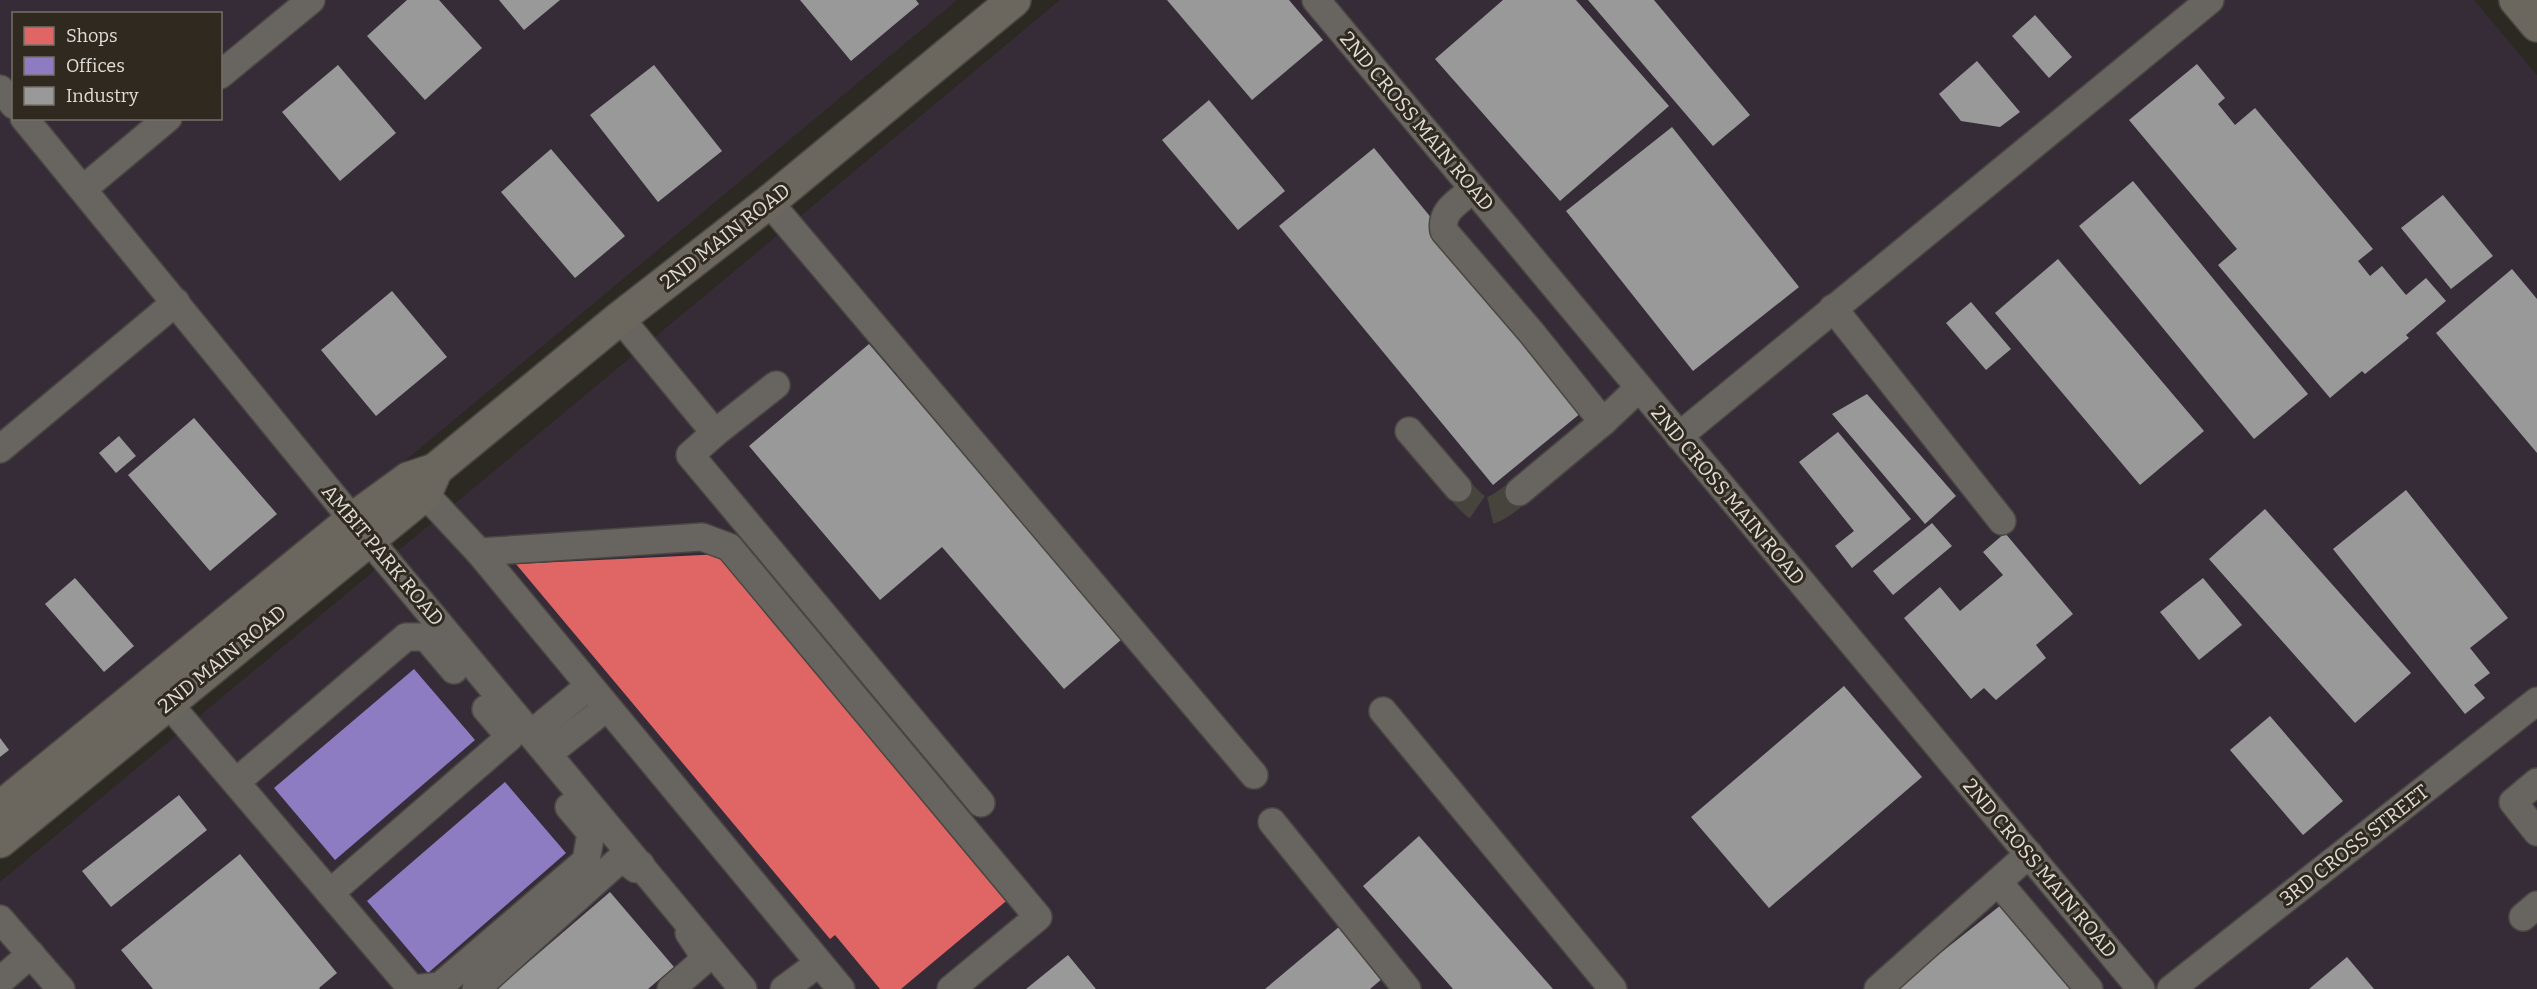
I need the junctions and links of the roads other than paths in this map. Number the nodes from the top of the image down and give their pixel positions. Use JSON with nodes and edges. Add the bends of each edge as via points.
{"nodes":[{"id":1,"x":311,"y":0,"type":"edge"},
{"id":2,"x":1014,"y":0,"type":"edge"},
{"id":3,"x":1316,"y":0,"type":"edge"},
{"id":4,"x":2210,"y":0,"type":"edge"},
{"id":5,"x":2516,"y":0,"type":"edge"},
{"id":6,"x":2537,"y":25,"type":"edge"},
{"id":7,"x":222,"y":73,"type":"edge"},
{"id":8,"x":0,"y":89,"type":"edge"},
{"id":9,"x":12,"y":103,"type":"edge"},
{"id":10,"x":26,"y":120,"type":"edge"},
{"id":11,"x":166,"y":120,"type":"edge"},
{"id":12,"x":83,"y":189,"type":"junction"},
{"id":13,"x":1473,"y":189,"type":"junction"},
{"id":14,"x":769,"y":202,"type":"junction"},
{"id":15,"x":176,"y":302,"type":"junction"},
{"id":16,"x":1833,"y":308,"type":"junction"},
{"id":17,"x":620,"y":318,"type":"junction"},
{"id":18,"x":777,"y":384,"type":"dead end"},
{"id":19,"x":1639,"y":388,"type":"junction"},
{"id":20,"x":1602,"y":422,"type":"junction"},
{"id":21,"x":1409,"y":431,"type":"dead end"},
{"id":22,"x":716,"y":434,"type":"junction"},
{"id":23,"x":1679,"y":436,"type":"junction"},
{"id":24,"x":0,"y":449,"type":"edge"},
{"id":25,"x":430,"y":482,"type":"junction"},
{"id":26,"x":1458,"y":488,"type":"tunnel mouth"},
{"id":27,"x":1519,"y":492,"type":"tunnel mouth"},
{"id":28,"x":2002,"y":521,"type":"dead end"},
{"id":29,"x":361,"y":529,"type":"junction"},
{"id":30,"x":479,"y":552,"type":"junction"},
{"id":31,"x":589,"y":686,"type":"junction"},
{"id":32,"x":2537,"y":701,"type":"edge"},
{"id":33,"x":168,"y":703,"type":"junction"},
{"id":34,"x":606,"y":708,"type":"junction"},
{"id":35,"x":1383,"y":711,"type":"dead end"},
{"id":36,"x":528,"y":737,"type":"junction"},
{"id":37,"x":1254,"y":775,"type":"dead end"},
{"id":38,"x":236,"y":782,"type":"junction"},
{"id":39,"x":2537,"y":782,"type":"edge"},
{"id":40,"x":981,"y":803,"type":"dead end"},
{"id":41,"x":0,"y":808,"type":"edge"},
{"id":42,"x":1272,"y":822,"type":"dead end"},
{"id":43,"x":2537,"y":832,"type":"edge"},
{"id":44,"x":0,"y":841,"type":"edge"},
{"id":45,"x":2029,"y":854,"type":"junction"},
{"id":46,"x":638,"y":867,"type":"junction"},
{"id":47,"x":1998,"y":882,"type":"junction"},
{"id":48,"x":330,"y":893,"type":"junction"},
{"id":49,"x":0,"y":919,"type":"edge"},
{"id":50,"x":684,"y":922,"type":"junction"},
{"id":51,"x":31,"y":954,"type":"junction"},
{"id":52,"x":826,"y":979,"type":"edge"},
{"id":53,"x":2133,"y":979,"type":"edge"},
{"id":54,"x":0,"y":981,"type":"edge"},
{"id":55,"x":61,"y":989,"type":"edge"},
{"id":56,"x":476,"y":989,"type":"edge"},
{"id":57,"x":671,"y":989,"type":"edge"},
{"id":58,"x":743,"y":989,"type":"edge"},
{"id":59,"x":784,"y":989,"type":"edge"},
{"id":60,"x":951,"y":989,"type":"edge"},
{"id":61,"x":1407,"y":989,"type":"edge"},
{"id":62,"x":1613,"y":989,"type":"edge"},
{"id":63,"x":1878,"y":989,"type":"edge"},
{"id":64,"x":2089,"y":989,"type":"edge"},
{"id":65,"x":2102,"y":989,"type":"edge"},
{"id":66,"x":2171,"y":989,"type":"edge"}],
"edges":[{"from":1,"to":7,"type":"street"},
{"from":2,"to":14,"type":"main road","name":"2ND MAIN ROAD"},
{"from":3,"to":13,"type":"street","name":"2ND CROSS MAIN ROAD"},
{"from":4,"to":16,"type":"street"},
{"from":5,"to":6,"type":"main road"},
{"from":8,"to":9,"type":"street"},
{"from":10,"to":12,"type":"street","name":"AMBIT PARK ROAD"},
{"from":11,"to":12,"type":"street"},
{"from":12,"to":15,"type":"street","name":"AMBIT PARK ROAD"},
{"from":13,"to":19,"type":"street","name":"2ND CROSS MAIN ROAD"},
{"from":13,"to":20,"type":"street","via":[[1446,213],[1442,220],[1444,231]]},
{"from":14,"to":17,"type":"main road","name":"2ND MAIN ROAD"},
{"from":14,"to":37,"type":"street"},
{"from":15,"to":24,"type":"street"},
{"from":15,"to":29,"type":"street","name":"AMBIT PARK ROAD"},
{"from":16,"to":23,"type":"street"},
{"from":16,"to":28,"type":"street"},
{"from":17,"to":22,"type":"street"},
{"from":17,"to":25,"type":"main road","name":"2ND MAIN ROAD"},
{"from":18,"to":22,"type":"street"},
{"from":19,"to":20,"type":"street"},
{"from":19,"to":23,"type":"street","name":"2ND CROSS MAIN ROAD"},
{"from":20,"to":27,"type":"street"},
{"from":21,"to":26,"type":"street"},
{"from":22,"to":40,"type":"street","via":[[690,455]]},
{"from":23,"to":45,"type":"street","name":"2ND CROSS MAIN ROAD"},
{"from":25,"to":29,"type":"main road","name":"2ND MAIN ROAD"},
{"from":25,"to":30,"type":"street"},
{"from":29,"to":33,"type":"main road","name":"2ND MAIN ROAD"},
{"from":29,"to":36,"type":"street","name":"AMBIT PARK ROAD"},
{"from":29,"to":41,"type":"main road","name":"2ND MAIN ROAD"},
{"from":30,"to":31,"type":"street"},
{"from":30,"to":60,"type":"street","via":[[702,537],[729,547],[1038,917]]},
{"from":31,"to":34,"type":"street"},
{"from":31,"to":36,"type":"street"},
{"from":32,"to":66,"type":"street","name":"3RD CROSS STREET"},
{"from":33,"to":38,"type":"street"},
{"from":33,"to":44,"type":"main road","name":"2ND MAIN ROAD"},
{"from":34,"to":36,"type":"street"},
{"from":34,"to":52,"type":"street"},
{"from":35,"to":62,"type":"street"},
{"from":36,"to":38,"type":"street","via":[[426,637],[406,637]]},
{"from":36,"to":46,"type":"street","name":"AMBIT PARK ROAD"},
{"from":36,"to":48,"type":"street"},
{"from":36,"to":48,"type":"street","via":[[591,833],[586,861],[440,986],[412,989]]},
{"from":38,"to":48,"type":"street"},
{"from":39,"to":43,"type":"street","via":[[2513,802]]},
{"from":42,"to":61,"type":"street"},
{"from":45,"to":47,"type":"street"},
{"from":45,"to":53,"type":"street","name":"2ND CROSS MAIN ROAD"},
{"from":46,"to":50,"type":"street","name":"AMBIT PARK ROAD"},
{"from":46,"to":56,"type":"street","via":[[617,862]]},
{"from":47,"to":63,"type":"street"},
{"from":47,"to":64,"type":"street"},
{"from":49,"to":51,"type":"street"},
{"from":50,"to":57,"type":"street","via":[[701,951],[701,963]]},
{"from":50,"to":58,"type":"street","name":"AMBIT PARK ROAD"},
{"from":51,"to":54,"type":"street"},
{"from":51,"to":55,"type":"street"},
{"from":52,"to":59,"type":"street"},
{"from":53,"to":65,"type":"street"}]}
